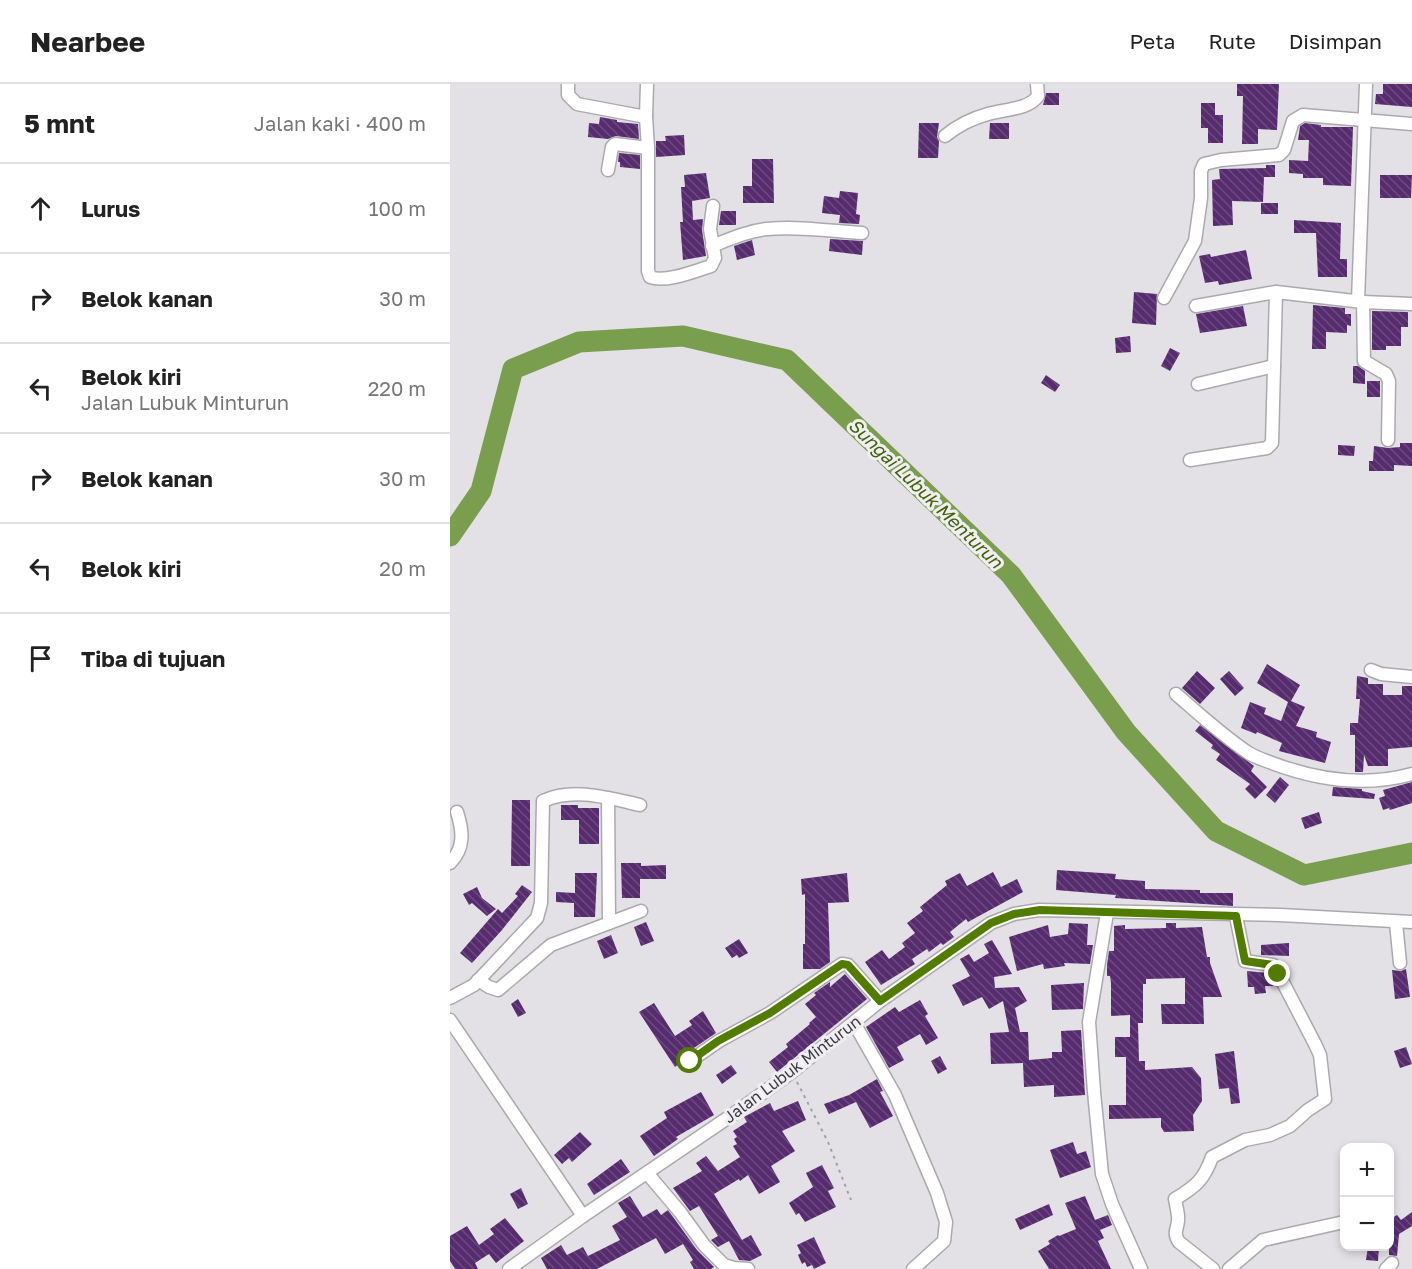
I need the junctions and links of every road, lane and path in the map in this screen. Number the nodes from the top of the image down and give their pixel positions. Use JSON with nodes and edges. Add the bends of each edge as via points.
{"nodes":[{"id":1,"x":568,"y":84,"type":"edge"},
{"id":2,"x":647,"y":84,"type":"edge"},
{"id":3,"x":1037,"y":84,"type":"edge"},
{"id":4,"x":1366,"y":84,"type":"edge"},
{"id":5,"x":646,"y":117,"type":"junction"},
{"id":6,"x":1364,"y":119,"type":"junction"},
{"id":7,"x":1412,"y":124,"type":"edge"},
{"id":8,"x":945,"y":136,"type":"dead end"},
{"id":9,"x":648,"y":148,"type":"junction"},
{"id":10,"x":608,"y":170,"type":"dead end"},
{"id":11,"x":713,"y":206,"type":"dead end"},
{"id":12,"x":862,"y":233,"type":"dead end"},
{"id":13,"x":712,"y":246,"type":"junction"},
{"id":14,"x":1276,"y":292,"type":"junction"},
{"id":15,"x":1164,"y":298,"type":"dead end"},
{"id":16,"x":1360,"y":301,"type":"junction"},
{"id":17,"x":1412,"y":304,"type":"edge"},
{"id":18,"x":1196,"y":306,"type":"dead end"},
{"id":19,"x":1274,"y":366,"type":"junction"},
{"id":20,"x":1198,"y":384,"type":"dead end"},
{"id":21,"x":1388,"y":440,"type":"dead end"},
{"id":22,"x":1190,"y":460,"type":"dead end"},
{"id":23,"x":1371,"y":670,"type":"dead end"},
{"id":24,"x":1412,"y":678,"type":"edge"},
{"id":25,"x":1176,"y":694,"type":"dead end"},
{"id":26,"x":1412,"y":774,"type":"edge"},
{"id":27,"x":608,"y":798,"type":"junction"},
{"id":28,"x":640,"y":805,"type":"dead end"},
{"id":29,"x":457,"y":812,"type":"dead end"},
{"id":30,"x":450,"y":863,"type":"edge"},
{"id":31,"x":641,"y":911,"type":"dead end"},
{"id":32,"x":1107,"y":913,"type":"junction"},
{"id":33,"x":1236,"y":916,"type":"junction"},
{"id":34,"x":1412,"y":922,"type":"edge"},
{"id":35,"x":609,"y":923,"type":"junction"},
{"id":36,"x":1396,"y":923,"type":"junction"},
{"id":37,"x":1400,"y":963,"type":"dead end"},
{"id":38,"x":478,"y":980,"type":"junction"},
{"id":39,"x":450,"y":998,"type":"edge"},
{"id":40,"x":880,"y":1001,"type":"junction"},
{"id":41,"x":450,"y":1020,"type":"edge"},
{"id":42,"x":854,"y":1023,"type":"junction"},
{"id":43,"x":690,"y":1061,"type":"dead end"},
{"id":44,"x":792,"y":1072,"type":"junction"},
{"id":45,"x":647,"y":1173,"type":"junction"},
{"id":46,"x":851,"y":1200,"type":"dead end"},
{"id":47,"x":583,"y":1216,"type":"junction"},
{"id":48,"x":1340,"y":1223,"type":"edge"},
{"id":49,"x":509,"y":1269,"type":"edge"},
{"id":50,"x":748,"y":1269,"type":"edge"},
{"id":51,"x":913,"y":1269,"type":"edge"},
{"id":52,"x":1141,"y":1269,"type":"edge"},
{"id":53,"x":1213,"y":1269,"type":"edge"},
{"id":54,"x":1230,"y":1269,"type":"edge"}],
"edges":[{"from":1,"to":5,"type":"street","via":[[568,95],[577,104]]},
{"from":2,"to":5,"type":"street"},
{"from":3,"to":8,"type":"street","via":[[1038,96],[1029,104],[987,114]]},
{"from":4,"to":6,"type":"street"},
{"from":5,"to":9,"type":"street"},
{"from":6,"to":7,"type":"street"},
{"from":6,"to":15,"type":"street","via":[[1298,117],[1279,155],[1204,164],[1195,241]]},
{"from":6,"to":16,"type":"street"},
{"from":9,"to":10,"type":"street","via":[[615,144]]},
{"from":9,"to":13,"type":"street","via":[[650,277],[680,276],[711,266],[715,258]]},
{"from":11,"to":13,"type":"street"},
{"from":12,"to":13,"type":"street","via":[[765,229]]},
{"from":14,"to":16,"type":"street"},
{"from":14,"to":18,"type":"street"},
{"from":14,"to":19,"type":"street"},
{"from":16,"to":17,"type":"street"},
{"from":16,"to":21,"type":"street","via":[[1364,361],[1386,374],[1389,381]]},
{"from":19,"to":20,"type":"street"},
{"from":19,"to":22,"type":"street","via":[[1271,445]]},
{"from":23,"to":24,"type":"street"},
{"from":25,"to":26,"type":"street","via":[[1249,754],[1301,774],[1361,781],[1391,780]]},
{"from":27,"to":28,"type":"street"},
{"from":27,"to":35,"type":"street"},
{"from":27,"to":38,"type":"street","via":[[556,795],[543,801],[541,903],[537,918]]},
{"from":29,"to":30,"type":"street","via":[[463,838]]},
{"from":31,"to":35,"type":"street"},
{"from":32,"to":33,"type":"street","name":"Jalan Lubuk Minturun"},
{"from":32,"to":40,"type":"street","name":"Jalan Lubuk Minturun","via":[[1040,910],[1014,914],[991,923]]},
{"from":32,"to":52,"type":"street","via":[[1089,1022],[1094,1092],[1102,1174]]},
{"from":33,"to":36,"type":"street","name":"Jalan Lubuk Minturun"},
{"from":33,"to":53,"type":"street","via":[[1245,961],[1275,967],[1315,1044],[1325,1099],[1290,1126],[1245,1140],[1212,1157],[1197,1185],[1175,1199],[1175,1236]]},
{"from":34,"to":36,"type":"street","name":"Jalan Lubuk Minturun"},
{"from":35,"to":38,"type":"street","via":[[551,945],[498,990]]},
{"from":36,"to":37,"type":"street"},
{"from":38,"to":39,"type":"street"},
{"from":40,"to":42,"type":"street","name":"Jalan Lubuk Minturun"},
{"from":40,"to":43,"type":"street","via":[[848,965],[842,964]]},
{"from":41,"to":47,"type":"street"},
{"from":42,"to":44,"type":"street","name":"Jalan Lubuk Minturun"},
{"from":42,"to":51,"type":"street","via":[[895,1095],[946,1222],[944,1242]]},
{"from":44,"to":45,"type":"street","name":"Jalan Lubuk Minturun"},
{"from":44,"to":46,"type":"path","via":[[828,1142]]},
{"from":45,"to":47,"type":"street","name":"Jalan Lubuk Minturun"},
{"from":45,"to":50,"type":"street","via":[[724,1265]]},
{"from":47,"to":49,"type":"street","name":"Jalan Lubuk Minturun"},
{"from":48,"to":54,"type":"street","via":[[1263,1240]]}]}
